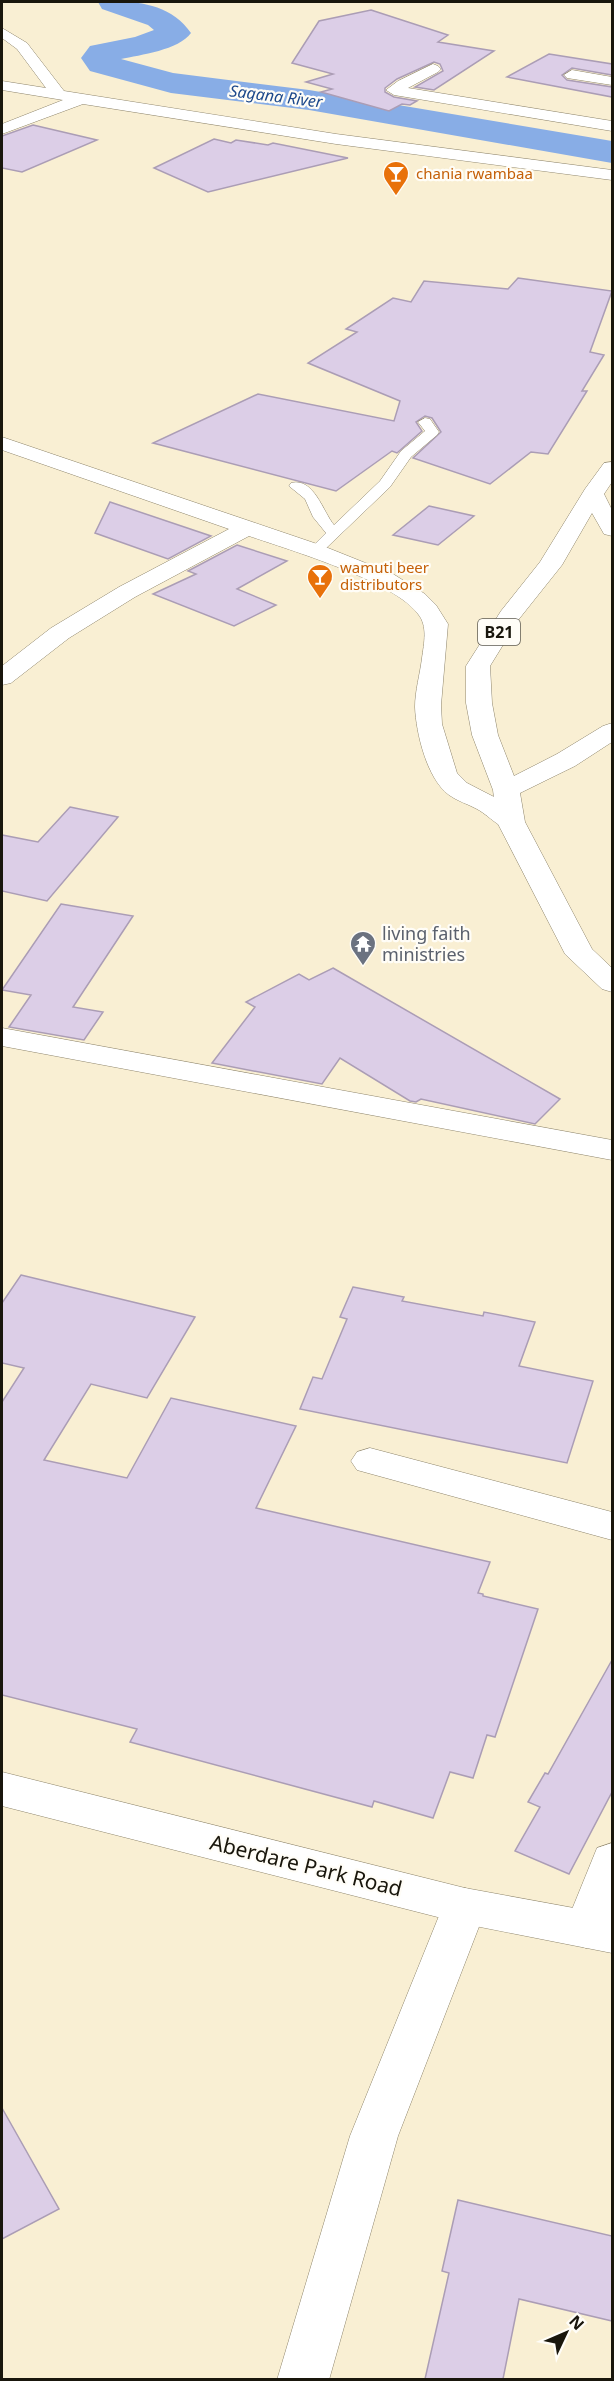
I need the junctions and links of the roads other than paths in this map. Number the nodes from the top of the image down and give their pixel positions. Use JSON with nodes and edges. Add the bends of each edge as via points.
{"nodes":[{"id":1,"x":2,"y":32,"type":"edge"},
{"id":2,"x":433,"y":69,"type":"dead end"},
{"id":3,"x":572,"y":75,"type":"dead end"},
{"id":4,"x":612,"y":81,"type":"edge"},
{"id":5,"x":2,"y":86,"type":"edge"},
{"id":6,"x":59,"y":95,"type":"junction"},
{"id":7,"x":82,"y":99,"type":"junction"},
{"id":8,"x":612,"y":126,"type":"edge"},
{"id":9,"x":2,"y":129,"type":"edge"},
{"id":10,"x":612,"y":175,"type":"edge"},
{"id":11,"x":425,"y":423,"type":"dead end"},
{"id":12,"x":2,"y":443,"type":"edge"},
{"id":13,"x":612,"y":468,"type":"edge"},
{"id":14,"x":296,"y":486,"type":"dead end"},
{"id":15,"x":593,"y":494,"type":"junction"},
{"id":16,"x":247,"y":528,"type":"junction"},
{"id":17,"x":612,"y":529,"type":"edge"},
{"id":18,"x":333,"y":532,"type":"junction"},
{"id":19,"x":315,"y":551,"type":"junction"},
{"id":20,"x":2,"y":678,"type":"edge"},
{"id":21,"x":612,"y":731,"type":"edge"},
{"id":22,"x":506,"y":790,"type":"junction"},
{"id":23,"x":511,"y":822,"type":"junction"},
{"id":24,"x":612,"y":983,"type":"edge"},
{"id":25,"x":2,"y":1037,"type":"edge"},
{"id":26,"x":612,"y":1150,"type":"edge"},
{"id":27,"x":370,"y":1461,"type":"dead end"},
{"id":28,"x":612,"y":1526,"type":"edge"},
{"id":29,"x":2,"y":1789,"type":"edge"},
{"id":30,"x":612,"y":1862,"type":"edge"},
{"id":31,"x":465,"y":1906,"type":"junction"},
{"id":32,"x":599,"y":1931,"type":"edge"},
{"id":33,"x":303,"y":2379,"type":"edge"}],
"edges":[{"from":1,"to":6,"type":"main road","via":[[22,45]]},
{"from":2,"to":8,"type":"main road","via":[[404,81],[394,90]]},
{"from":3,"to":4,"type":"main road"},
{"from":5,"to":6,"type":"main road"},
{"from":6,"to":7,"type":"main road"},
{"from":7,"to":9,"type":"main road"},
{"from":7,"to":10,"type":"main road","via":[[336,139]]},
{"from":11,"to":18,"type":"lane","via":[[432,432],[406,454],[385,484]]},
{"from":12,"to":16,"type":"main road"},
{"from":13,"to":15,"type":"main road","number":"B21"},
{"from":14,"to":18,"type":"lane","via":[[311,497],[320,517]]},
{"from":15,"to":17,"type":"main road"},
{"from":15,"to":22,"type":"main road","number":"B21","via":[[550,565],[509,616],[478,666],[485,735]]},
{"from":16,"to":19,"type":"main road"},
{"from":16,"to":20,"type":"main road","via":[[117,598],[60,633]]},
{"from":18,"to":19,"type":"lane"},
{"from":19,"to":23,"type":"main road","via":[[385,579],[417,598],[428,610],[436,624],[429,724],[445,776]]},
{"from":21,"to":22,"type":"main road"},
{"from":22,"to":23,"type":"main road","number":"B21"},
{"from":23,"to":24,"type":"main road","number":"B21","via":[[580,954]]},
{"from":25,"to":26,"type":"main road"},
{"from":27,"to":28,"type":"main road"},
{"from":29,"to":31,"type":"main road","name":"Aberdare Park Road"},
{"from":30,"to":32,"type":"main road"},
{"from":31,"to":32,"type":"main road","name":"Aberdare Park Road"},
{"from":31,"to":33,"type":"main road","via":[[374,2136]]}]}
